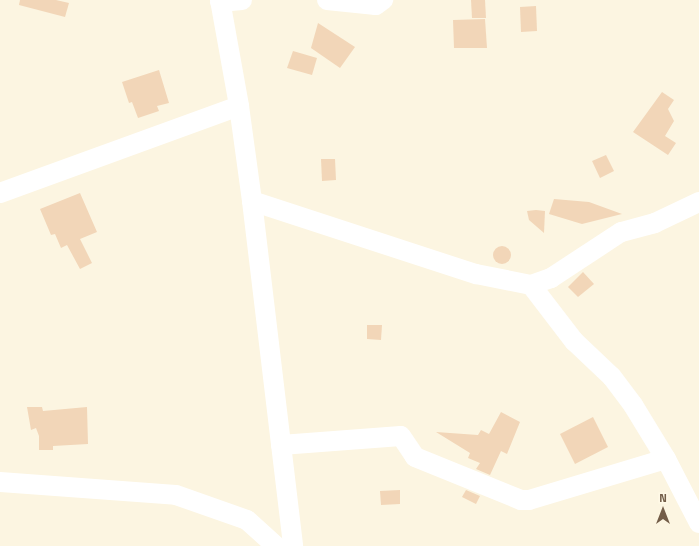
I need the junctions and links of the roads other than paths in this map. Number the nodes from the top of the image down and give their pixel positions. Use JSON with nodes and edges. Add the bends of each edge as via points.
{"nodes":[{"id":1,"x":242,"y":0,"type":"edge"},
{"id":2,"x":327,"y":0,"type":"edge"},
{"id":3,"x":383,"y":0,"type":"edge"},
{"id":4,"x":220,"y":1,"type":"edge"},
{"id":5,"x":239,"y":106,"type":"junction"},
{"id":6,"x":0,"y":193,"type":"edge"},
{"id":7,"x":252,"y":201,"type":"junction"},
{"id":8,"x":699,"y":202,"type":"edge"},
{"id":9,"x":531,"y":285,"type":"junction"},
{"id":10,"x":281,"y":446,"type":"junction"},
{"id":11,"x":666,"y":459,"type":"junction"},
{"id":12,"x":0,"y":482,"type":"edge"},
{"id":13,"x":699,"y":523,"type":"edge"},
{"id":14,"x":285,"y":544,"type":"edge"}],
"edges":[{"from":1,"to":4,"type":"street"},
{"from":2,"to":3,"type":"street","via":[[376,4]]},
{"from":4,"to":5,"type":"street"},
{"from":5,"to":6,"type":"street"},
{"from":5,"to":7,"type":"street"},
{"from":7,"to":9,"type":"street","via":[[476,274]]},
{"from":7,"to":10,"type":"street"},
{"from":8,"to":9,"type":"street","via":[[655,223],[621,232],[551,278]]},
{"from":9,"to":11,"type":"street","via":[[574,341],[612,377],[633,405]]},
{"from":10,"to":11,"type":"street","via":[[401,436],[415,457],[521,500],[529,500]]},
{"from":10,"to":14,"type":"street"},
{"from":11,"to":13,"type":"street"},
{"from":12,"to":14,"type":"street","via":[[176,495],[247,520]]}]}
